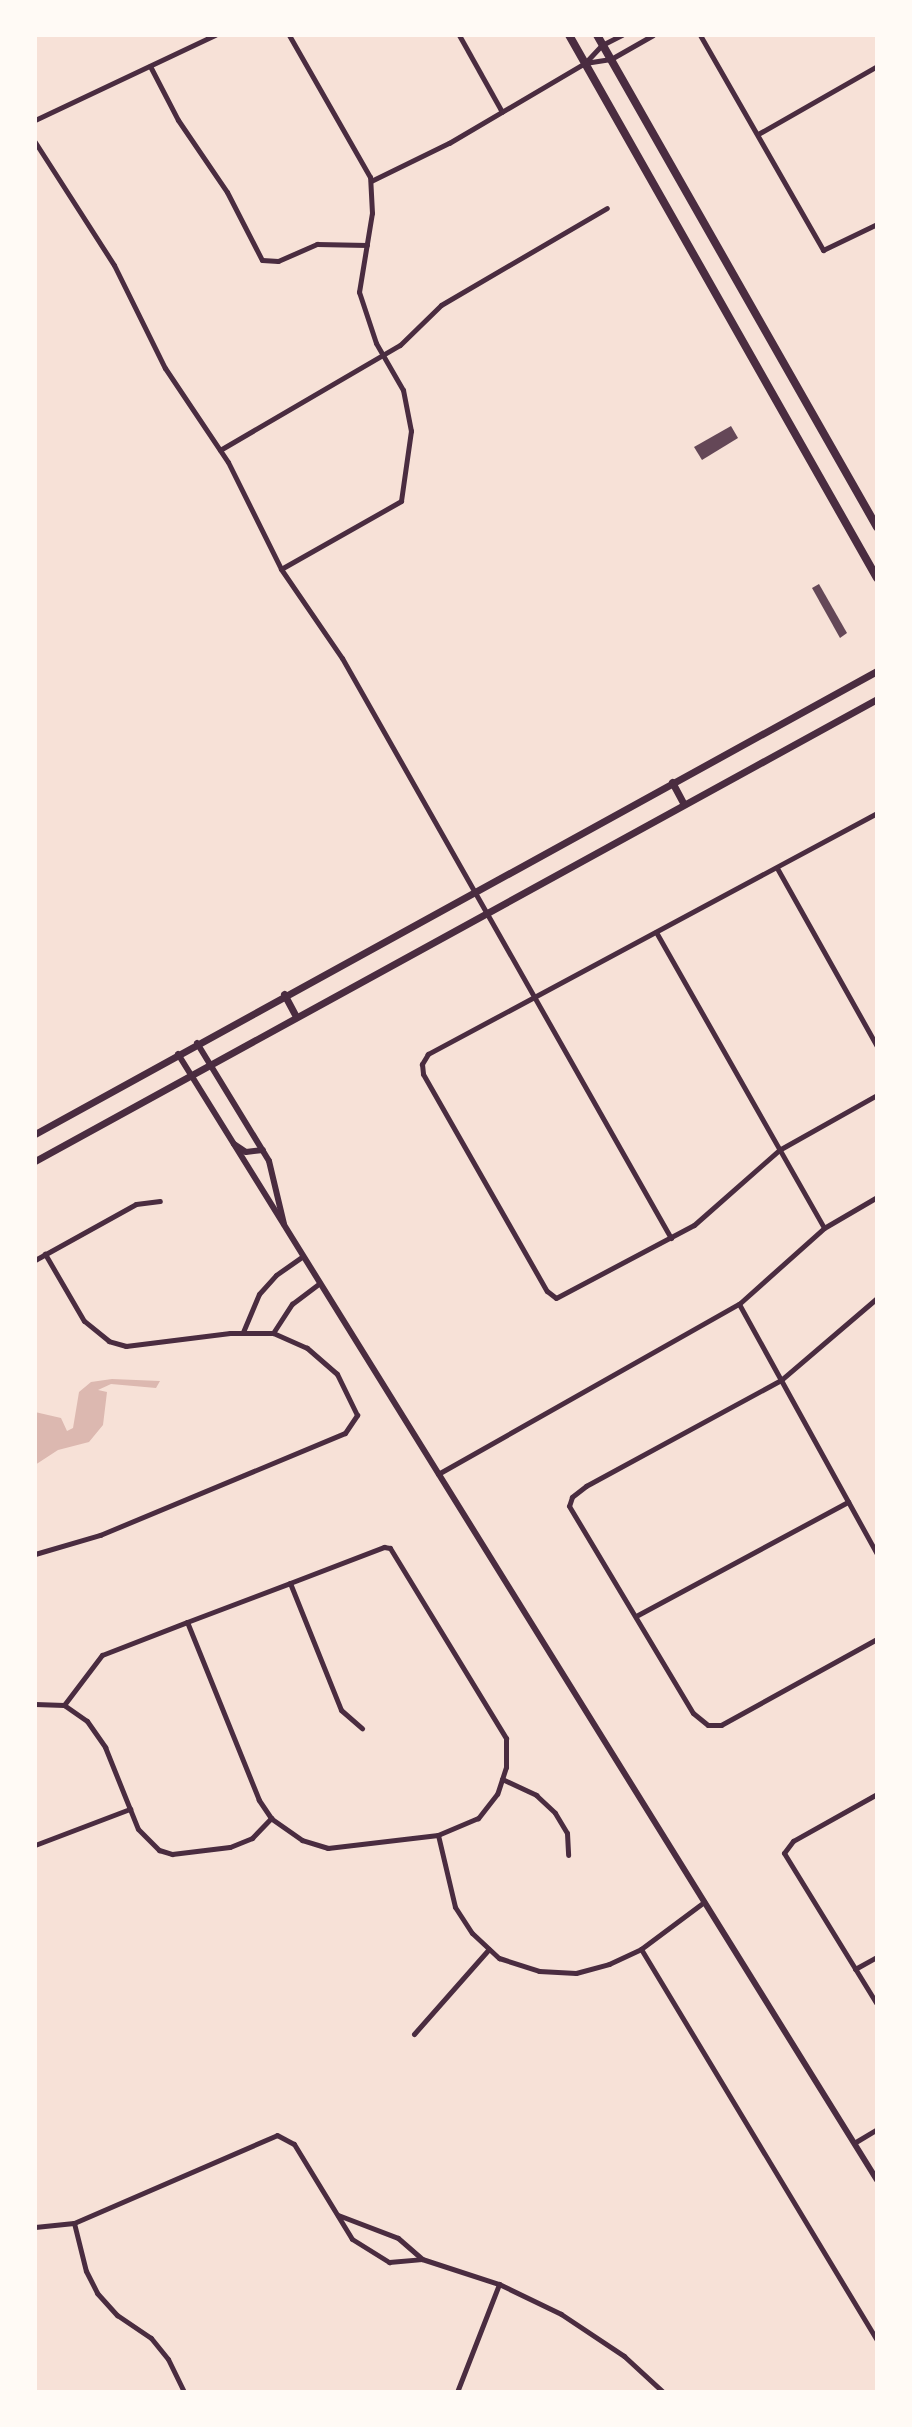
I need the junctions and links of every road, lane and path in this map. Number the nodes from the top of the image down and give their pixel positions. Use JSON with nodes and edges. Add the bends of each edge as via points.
{"nodes":[{"id":1,"x":215,"y":35,"type":"edge"},
{"id":2,"x":289,"y":35,"type":"edge"},
{"id":3,"x":460,"y":35,"type":"edge"},
{"id":4,"x":569,"y":35,"type":"edge"},
{"id":5,"x":597,"y":35,"type":"edge"},
{"id":6,"x":622,"y":35,"type":"edge"},
{"id":7,"x":653,"y":35,"type":"edge"},
{"id":8,"x":700,"y":35,"type":"edge"},
{"id":9,"x":602,"y":45,"type":"junction"},
{"id":10,"x":611,"y":59,"type":"junction"},
{"id":11,"x":586,"y":63,"type":"junction"},
{"id":12,"x":150,"y":66,"type":"junction"},
{"id":13,"x":877,"y":66,"type":"edge"},
{"id":14,"x":502,"y":112,"type":"junction"},
{"id":15,"x":35,"y":120,"type":"edge"},
{"id":16,"x":758,"y":134,"type":"junction"},
{"id":17,"x":35,"y":142,"type":"edge"},
{"id":18,"x":371,"y":181,"type":"junction"},
{"id":19,"x":607,"y":208,"type":"dead end"},
{"id":20,"x":877,"y":224,"type":"edge"},
{"id":21,"x":367,"y":245,"type":"junction"},
{"id":22,"x":384,"y":355,"type":"junction"},
{"id":23,"x":220,"y":450,"type":"junction"},
{"id":24,"x":877,"y":527,"type":"edge"},
{"id":25,"x":281,"y":569,"type":"junction"},
{"id":26,"x":877,"y":578,"type":"edge"},
{"id":27,"x":877,"y":671,"type":"edge"},
{"id":28,"x":877,"y":699,"type":"edge"},
{"id":29,"x":672,"y":782,"type":"junction"},
{"id":30,"x":684,"y":803,"type":"junction"},
{"id":31,"x":877,"y":813,"type":"edge"},
{"id":32,"x":777,"y":868,"type":"junction"},
{"id":33,"x":474,"y":890,"type":"junction"},
{"id":34,"x":485,"y":911,"type":"junction"},
{"id":35,"x":656,"y":932,"type":"junction"},
{"id":36,"x":284,"y":995,"type":"junction"},
{"id":37,"x":535,"y":996,"type":"junction"},
{"id":38,"x":295,"y":1015,"type":"junction"},
{"id":39,"x":197,"y":1043,"type":"junction"},
{"id":40,"x":877,"y":1046,"type":"edge"},
{"id":41,"x":178,"y":1054,"type":"junction"},
{"id":42,"x":208,"y":1063,"type":"junction"},
{"id":43,"x":190,"y":1073,"type":"junction"},
{"id":44,"x":877,"y":1095,"type":"edge"},
{"id":45,"x":35,"y":1134,"type":"edge"},
{"id":46,"x":232,"y":1143,"type":"junction"},
{"id":47,"x":263,"y":1150,"type":"junction"},
{"id":48,"x":779,"y":1150,"type":"junction"},
{"id":49,"x":35,"y":1161,"type":"edge"},
{"id":50,"x":877,"y":1197,"type":"edge"},
{"id":51,"x":160,"y":1201,"type":"dead end"},
{"id":52,"x":824,"y":1228,"type":"junction"},
{"id":53,"x":285,"y":1230,"type":"junction"},
{"id":54,"x":671,"y":1238,"type":"junction"},
{"id":55,"x":46,"y":1254,"type":"junction"},
{"id":56,"x":302,"y":1257,"type":"junction"},
{"id":57,"x":35,"y":1260,"type":"edge"},
{"id":58,"x":318,"y":1284,"type":"junction"},
{"id":59,"x":877,"y":1298,"type":"edge"},
{"id":60,"x":739,"y":1304,"type":"junction"},
{"id":61,"x":243,"y":1332,"type":"junction"},
{"id":62,"x":273,"y":1333,"type":"junction"},
{"id":63,"x":781,"y":1380,"type":"junction"},
{"id":64,"x":438,"y":1474,"type":"junction"},
{"id":65,"x":848,"y":1502,"type":"junction"},
{"id":66,"x":35,"y":1553,"type":"edge"},
{"id":67,"x":877,"y":1553,"type":"edge"},
{"id":68,"x":290,"y":1583,"type":"junction"},
{"id":69,"x":636,"y":1616,"type":"junction"},
{"id":70,"x":187,"y":1622,"type":"junction"},
{"id":71,"x":877,"y":1639,"type":"edge"},
{"id":72,"x":35,"y":1703,"type":"edge"},
{"id":73,"x":64,"y":1705,"type":"junction"},
{"id":74,"x":362,"y":1728,"type":"dead end"},
{"id":75,"x":502,"y":1779,"type":"junction"},
{"id":76,"x":877,"y":1794,"type":"edge"},
{"id":77,"x":130,"y":1809,"type":"junction"},
{"id":78,"x":271,"y":1818,"type":"junction"},
{"id":79,"x":438,"y":1835,"type":"junction"},
{"id":80,"x":35,"y":1845,"type":"edge"},
{"id":81,"x":568,"y":1855,"type":"dead end"},
{"id":82,"x":704,"y":1902,"type":"junction"},
{"id":83,"x":489,"y":1949,"type":"junction"},
{"id":84,"x":641,"y":1949,"type":"junction"},
{"id":85,"x":877,"y":1958,"type":"edge"},
{"id":86,"x":855,"y":1969,"type":"junction"},
{"id":87,"x":877,"y":2004,"type":"edge"},
{"id":88,"x":414,"y":2034,"type":"dead end"},
{"id":89,"x":877,"y":2129,"type":"edge"},
{"id":90,"x":854,"y":2143,"type":"junction"},
{"id":91,"x":877,"y":2180,"type":"edge"},
{"id":92,"x":338,"y":2215,"type":"junction"},
{"id":93,"x":74,"y":2223,"type":"junction"},
{"id":94,"x":35,"y":2227,"type":"edge"},
{"id":95,"x":422,"y":2259,"type":"junction"},
{"id":96,"x":499,"y":2284,"type":"junction"},
{"id":97,"x":877,"y":2340,"type":"edge"},
{"id":98,"x":184,"y":2392,"type":"edge"},
{"id":99,"x":457,"y":2392,"type":"edge"},
{"id":100,"x":663,"y":2392,"type":"edge"}],
"edges":[{"from":1,"to":12,"type":"street"},
{"from":2,"to":18,"type":"street","via":[[361,155]]},
{"from":3,"to":14,"type":"street"},
{"from":4,"to":11,"type":"main road"},
{"from":5,"to":9,"type":"main road"},
{"from":6,"to":9,"type":"street"},
{"from":7,"to":10,"type":"street"},
{"from":8,"to":16,"type":"street"},
{"from":9,"to":10,"type":"main road"},
{"from":9,"to":11,"type":"street"},
{"from":10,"to":11,"type":"street"},
{"from":10,"to":24,"type":"main road"},
{"from":11,"to":14,"type":"street"},
{"from":11,"to":26,"type":"main road"},
{"from":12,"to":15,"type":"street"},
{"from":12,"to":21,"type":"street","via":[[178,120],[227,192],[262,260],[278,261],[317,244]]},
{"from":13,"to":16,"type":"street"},
{"from":14,"to":18,"type":"street"},
{"from":16,"to":20,"type":"street","via":[[823,250]]},
{"from":17,"to":23,"type":"street","via":[[114,265],[165,368]]},
{"from":18,"to":21,"type":"street"},
{"from":19,"to":22,"type":"street","via":[[441,305]]},
{"from":21,"to":22,"type":"street","via":[[359,292],[365,317]]},
{"from":22,"to":23,"type":"street"},
{"from":22,"to":25,"type":"street","via":[[403,390],[411,431],[401,501]]},
{"from":23,"to":25,"type":"street"},
{"from":25,"to":33,"type":"street","via":[[342,658]]},
{"from":27,"to":29,"type":"main road"},
{"from":28,"to":30,"type":"main road"},
{"from":29,"to":30,"type":"main road"},
{"from":29,"to":33,"type":"main road"},
{"from":30,"to":34,"type":"main road"},
{"from":31,"to":32,"type":"street"},
{"from":32,"to":35,"type":"street"},
{"from":32,"to":40,"type":"street"},
{"from":33,"to":34,"type":"street"},
{"from":33,"to":36,"type":"main road"},
{"from":34,"to":37,"type":"street"},
{"from":34,"to":38,"type":"main road"},
{"from":35,"to":37,"type":"street"},
{"from":35,"to":48,"type":"street"},
{"from":36,"to":38,"type":"main road"},
{"from":36,"to":39,"type":"main road"},
{"from":37,"to":54,"type":"street"},
{"from":37,"to":54,"type":"street","via":[[428,1054],[423,1074],[552,1297],[565,1297]]},
{"from":38,"to":42,"type":"main road"},
{"from":39,"to":41,"type":"main road"},
{"from":39,"to":42,"type":"street"},
{"from":41,"to":43,"type":"street"},
{"from":41,"to":45,"type":"main road"},
{"from":42,"to":43,"type":"main road"},
{"from":42,"to":47,"type":"street"},
{"from":43,"to":46,"type":"street"},
{"from":43,"to":49,"type":"main road"},
{"from":44,"to":48,"type":"street"},
{"from":46,"to":47,"type":"street","via":[[246,1152]]},
{"from":46,"to":53,"type":"street"},
{"from":47,"to":53,"type":"street","via":[[276,1181]]},
{"from":48,"to":52,"type":"street"},
{"from":48,"to":54,"type":"street","via":[[709,1214]]},
{"from":50,"to":52,"type":"street"},
{"from":51,"to":55,"type":"street","via":[[135,1204]]},
{"from":52,"to":60,"type":"street"},
{"from":53,"to":56,"type":"street"},
{"from":55,"to":57,"type":"street"},
{"from":55,"to":61,"type":"street","via":[[84,1321],[109,1341],[126,1346]]},
{"from":56,"to":58,"type":"street"},
{"from":56,"to":61,"type":"street","via":[[259,1294]]},
{"from":58,"to":62,"type":"street","via":[[292,1304]]},
{"from":58,"to":64,"type":"street"},
{"from":59,"to":63,"type":"street"},
{"from":60,"to":63,"type":"street"},
{"from":60,"to":64,"type":"street"},
{"from":61,"to":62,"type":"street"},
{"from":62,"to":66,"type":"street","via":[[307,1348],[337,1374],[356,1408],[356,1420],[345,1433],[156,1513]]},
{"from":63,"to":65,"type":"street"},
{"from":63,"to":69,"type":"street","via":[[586,1486],[569,1500],[575,1521]]},
{"from":64,"to":82,"type":"street"},
{"from":65,"to":67,"type":"street"},
{"from":65,"to":69,"type":"street"},
{"from":68,"to":70,"type":"street"},
{"from":68,"to":74,"type":"street","via":[[341,1710]]},
{"from":68,"to":75,"type":"street","via":[[390,1548],[494,1713],[506,1738]]},
{"from":69,"to":71,"type":"street","via":[[694,1713],[708,1725],[721,1725]]},
{"from":70,"to":73,"type":"street","via":[[102,1655]]},
{"from":70,"to":78,"type":"street","via":[[259,1800]]},
{"from":72,"to":73,"type":"street"},
{"from":73,"to":77,"type":"street","via":[[87,1721],[105,1747]]},
{"from":75,"to":79,"type":"street","via":[[497,1794],[478,1818]]},
{"from":75,"to":81,"type":"street","via":[[536,1795],[555,1813],[567,1833]]},
{"from":76,"to":86,"type":"street","via":[[785,1849],[784,1857]]},
{"from":77,"to":78,"type":"street","via":[[148,1843],[172,1854],[230,1847],[252,1838]]},
{"from":77,"to":80,"type":"street"},
{"from":78,"to":79,"type":"street","via":[[302,1840],[328,1848]]},
{"from":79,"to":83,"type":"street","via":[[455,1907]]},
{"from":82,"to":84,"type":"street"},
{"from":82,"to":90,"type":"street"},
{"from":83,"to":84,"type":"street","via":[[499,1958],[539,1970],[576,1973]]},
{"from":83,"to":88,"type":"street"},
{"from":84,"to":97,"type":"street"},
{"from":85,"to":86,"type":"street"},
{"from":86,"to":87,"type":"street"},
{"from":89,"to":90,"type":"street"},
{"from":90,"to":91,"type":"street"},
{"from":92,"to":93,"type":"street","via":[[293,2144],[277,2135]]},
{"from":92,"to":95,"type":"street","via":[[398,2238]]},
{"from":92,"to":95,"type":"street","via":[[352,2239],[371,2254],[389,2262]]},
{"from":93,"to":94,"type":"street"},
{"from":93,"to":98,"type":"street","via":[[86,2271],[97,2292],[117,2315],[150,2338],[168,2359]]},
{"from":95,"to":96,"type":"street"},
{"from":96,"to":99,"type":"street"},
{"from":96,"to":100,"type":"street","via":[[590,2332]]}]}
